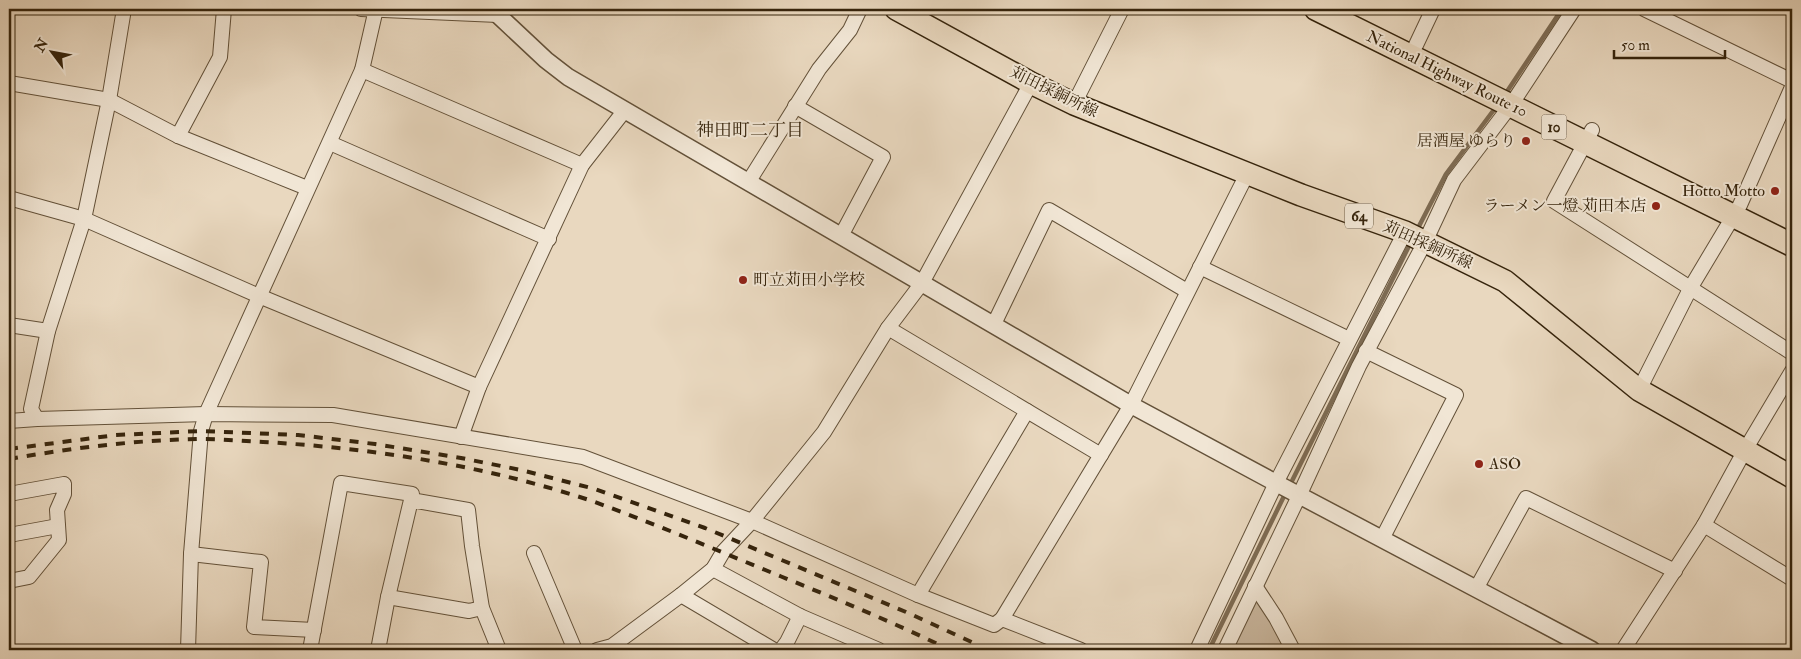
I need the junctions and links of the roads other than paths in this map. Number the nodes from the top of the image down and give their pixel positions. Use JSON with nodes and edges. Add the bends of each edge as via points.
{"nodes":[{"id":1,"x":124,"y":9,"type":"edge"},
{"id":2,"x":224,"y":9,"type":"edge"},
{"id":3,"x":361,"y":9,"type":"edge"},
{"id":4,"x":375,"y":9,"type":"edge"},
{"id":5,"x":860,"y":9,"type":"edge"},
{"id":6,"x":896,"y":9,"type":"edge"},
{"id":7,"x":1122,"y":9,"type":"edge"},
{"id":8,"x":1316,"y":9,"type":"edge"},
{"id":9,"x":1345,"y":9,"type":"edge"},
{"id":10,"x":1433,"y":9,"type":"edge"},
{"id":11,"x":1574,"y":9,"type":"edge"},
{"id":12,"x":1644,"y":9,"type":"edge"},
{"id":13,"x":495,"y":12,"type":"edge"},
{"id":14,"x":1416,"y":45,"type":"junction"},
{"id":15,"x":362,"y":70,"type":"junction"},
{"id":16,"x":1792,"y":81,"type":"edge"},
{"id":17,"x":9,"y":83,"type":"edge"},
{"id":18,"x":1031,"y":83,"type":"junction"},
{"id":19,"x":1792,"y":87,"type":"edge"},
{"id":20,"x":1515,"y":99,"type":"junction"},
{"id":21,"x":109,"y":100,"type":"junction"},
{"id":22,"x":1074,"y":104,"type":"junction"},
{"id":23,"x":795,"y":106,"type":"junction"},
{"id":24,"x":625,"y":110,"type":"junction"},
{"id":25,"x":178,"y":136,"type":"junction"},
{"id":26,"x":1588,"y":136,"type":"junction"},
{"id":27,"x":330,"y":144,"type":"junction"},
{"id":28,"x":582,"y":166,"type":"junction"},
{"id":29,"x":1247,"y":174,"type":"junction"},
{"id":30,"x":749,"y":181,"type":"junction"},
{"id":31,"x":307,"y":188,"type":"junction"},
{"id":32,"x":9,"y":198,"type":"edge"},
{"id":33,"x":1737,"y":211,"type":"junction"},
{"id":34,"x":84,"y":219,"type":"junction"},
{"id":35,"x":1792,"y":230,"type":"edge"},
{"id":36,"x":1405,"y":232,"type":"junction"},
{"id":37,"x":841,"y":236,"type":"junction"},
{"id":38,"x":549,"y":239,"type":"junction"},
{"id":39,"x":1425,"y":242,"type":"junction"},
{"id":40,"x":1792,"y":245,"type":"edge"},
{"id":41,"x":1200,"y":267,"type":"junction"},
{"id":42,"x":922,"y":283,"type":"junction"},
{"id":43,"x":1691,"y":287,"type":"junction"},
{"id":44,"x":1188,"y":290,"type":"junction"},
{"id":45,"x":259,"y":296,"type":"junction"},
{"id":46,"x":994,"y":324,"type":"junction"},
{"id":47,"x":9,"y":325,"type":"edge"},
{"id":48,"x":888,"y":328,"type":"junction"},
{"id":49,"x":48,"y":331,"type":"junction"},
{"id":50,"x":1349,"y":339,"type":"junction"},
{"id":51,"x":1366,"y":351,"type":"junction"},
{"id":52,"x":1792,"y":353,"type":"edge"},
{"id":53,"x":1792,"y":371,"type":"edge"},
{"id":54,"x":479,"y":387,"type":"junction"},
{"id":55,"x":1640,"y":390,"type":"junction"},
{"id":56,"x":1131,"y":405,"type":"junction"},
{"id":57,"x":1027,"y":411,"type":"junction"},
{"id":58,"x":206,"y":414,"type":"junction"},
{"id":59,"x":37,"y":419,"type":"junction"},
{"id":60,"x":9,"y":421,"type":"edge"},
{"id":61,"x":461,"y":437,"type":"junction"},
{"id":62,"x":1745,"y":450,"type":"junction"},
{"id":63,"x":1101,"y":455,"type":"junction"},
{"id":64,"x":1792,"y":477,"type":"edge"},
{"id":65,"x":1276,"y":483,"type":"junction"},
{"id":66,"x":9,"y":494,"type":"edge"},
{"id":67,"x":1299,"y":496,"type":"junction"},
{"id":68,"x":411,"y":500,"type":"junction"},
{"id":69,"x":752,"y":521,"type":"junction"},
{"id":70,"x":1704,"y":524,"type":"junction"},
{"id":71,"x":58,"y":526,"type":"junction"},
{"id":72,"x":9,"y":536,"type":"edge"},
{"id":73,"x":1382,"y":539,"type":"junction"},
{"id":74,"x":534,"y":553,"type":"dead end"},
{"id":75,"x":191,"y":554,"type":"junction"},
{"id":76,"x":713,"y":569,"type":"junction"},
{"id":77,"x":1675,"y":571,"type":"junction"},
{"id":78,"x":1792,"y":579,"type":"edge"},
{"id":79,"x":9,"y":581,"type":"edge"},
{"id":80,"x":1256,"y":586,"type":"junction"},
{"id":81,"x":1476,"y":589,"type":"junction"},
{"id":82,"x":681,"y":595,"type":"junction"},
{"id":83,"x":918,"y":595,"type":"junction"},
{"id":84,"x":388,"y":597,"type":"junction"},
{"id":85,"x":482,"y":608,"type":"junction"},
{"id":86,"x":800,"y":616,"type":"junction"},
{"id":87,"x":1002,"y":619,"type":"junction"},
{"id":88,"x":314,"y":630,"type":"junction"},
{"id":89,"x":616,"y":648,"type":"edge"},
{"id":90,"x":188,"y":650,"type":"edge"},
{"id":91,"x":310,"y":650,"type":"edge"},
{"id":92,"x":378,"y":650,"type":"edge"},
{"id":93,"x":499,"y":650,"type":"edge"},
{"id":94,"x":575,"y":650,"type":"edge"},
{"id":95,"x":598,"y":650,"type":"edge"},
{"id":96,"x":774,"y":650,"type":"edge"},
{"id":97,"x":781,"y":650,"type":"edge"},
{"id":98,"x":879,"y":650,"type":"edge"},
{"id":99,"x":1080,"y":650,"type":"edge"},
{"id":100,"x":1197,"y":650,"type":"edge"},
{"id":101,"x":1225,"y":650,"type":"edge"},
{"id":102,"x":1293,"y":650,"type":"edge"},
{"id":103,"x":1592,"y":650,"type":"edge"},
{"id":104,"x":1623,"y":650,"type":"edge"}],
"edges":[{"from":1,"to":21,"type":"street"},
{"from":2,"to":25,"type":"street","via":[[220,57]]},
{"from":3,"to":4,"type":"street"},
{"from":4,"to":13,"type":"street"},
{"from":4,"to":15,"type":"street"},
{"from":5,"to":23,"type":"street","via":[[850,30]]},
{"from":6,"to":18,"type":"main road","name":"苅田採銅所線","number":"64"},
{"from":7,"to":22,"type":"street"},
{"from":8,"to":20,"type":"highway","name":"National Highway Route 10","number":"10"},
{"from":9,"to":14,"type":"highway","name":"National Highway Route 10","number":"10"},
{"from":10,"to":14,"type":"street"},
{"from":11,"to":20,"type":"street"},
{"from":12,"to":16,"type":"street"},
{"from":13,"to":24,"type":"street","via":[[568,77]]},
{"from":14,"to":20,"type":"highway","name":"National Highway Route 10","number":"10"},
{"from":15,"to":27,"type":"street"},
{"from":15,"to":28,"type":"street"},
{"from":17,"to":21,"type":"street"},
{"from":18,"to":22,"type":"main road","name":"苅田採銅所線","number":"64"},
{"from":18,"to":42,"type":"street"},
{"from":19,"to":33,"type":"street"},
{"from":20,"to":26,"type":"highway","name":"National Highway Route 10","number":"10"},
{"from":20,"to":39,"type":"street","via":[[1454,180]]},
{"from":21,"to":25,"type":"street"},
{"from":21,"to":34,"type":"street"},
{"from":22,"to":29,"type":"main road","name":"苅田採銅所線","number":"64"},
{"from":23,"to":30,"type":"street"},
{"from":23,"to":37,"type":"street","via":[[884,158]]},
{"from":24,"to":28,"type":"street"},
{"from":24,"to":30,"type":"street"},
{"from":25,"to":31,"type":"street"},
{"from":26,"to":33,"type":"highway","name":"National Highway Route 10","number":"10"},
{"from":26,"to":43,"type":"street","via":[[1554,201]]},
{"from":27,"to":31,"type":"street"},
{"from":27,"to":38,"type":"street"},
{"from":28,"to":38,"type":"street"},
{"from":29,"to":36,"type":"main road","name":"苅田採銅所線","number":"64"},
{"from":29,"to":41,"type":"street"},
{"from":30,"to":37,"type":"street"},
{"from":31,"to":45,"type":"street"},
{"from":32,"to":34,"type":"street"},
{"from":33,"to":35,"type":"highway","name":"National Highway Route 10","number":"10"},
{"from":33,"to":40,"type":"highway","name":"National Highway Route 10","number":"10"},
{"from":33,"to":43,"type":"street"},
{"from":34,"to":45,"type":"street"},
{"from":34,"to":49,"type":"street"},
{"from":36,"to":39,"type":"main road","name":"苅田採銅所線","number":"64"},
{"from":36,"to":50,"type":"street"},
{"from":37,"to":42,"type":"street"},
{"from":38,"to":54,"type":"street"},
{"from":39,"to":51,"type":"street"},
{"from":39,"to":55,"type":"main road","name":"苅田採銅所線","number":"64","via":[[1505,281]]},
{"from":41,"to":44,"type":"street"},
{"from":41,"to":50,"type":"street"},
{"from":42,"to":46,"type":"street"},
{"from":42,"to":48,"type":"street"},
{"from":43,"to":52,"type":"street"},
{"from":43,"to":55,"type":"street"},
{"from":44,"to":46,"type":"street","via":[[1049,210]]},
{"from":44,"to":56,"type":"street"},
{"from":45,"to":54,"type":"street"},
{"from":45,"to":58,"type":"street"},
{"from":46,"to":56,"type":"street"},
{"from":47,"to":49,"type":"street"},
{"from":48,"to":57,"type":"street"},
{"from":48,"to":69,"type":"street","via":[[824,432]]},
{"from":49,"to":59,"type":"street","via":[[31,410]]},
{"from":50,"to":65,"type":"street"},
{"from":51,"to":67,"type":"street"},
{"from":51,"to":73,"type":"street","via":[[1456,395]]},
{"from":53,"to":62,"type":"street"},
{"from":54,"to":61,"type":"street"},
{"from":55,"to":62,"type":"main road","name":"苅田採銅所線","number":"64"},
{"from":56,"to":63,"type":"street"},
{"from":56,"to":65,"type":"street"},
{"from":57,"to":63,"type":"street"},
{"from":57,"to":83,"type":"street"},
{"from":58,"to":59,"type":"street"},
{"from":58,"to":61,"type":"street","via":[[333,415]]},
{"from":58,"to":75,"type":"street","via":[[200,439]]},
{"from":59,"to":60,"type":"street"},
{"from":61,"to":69,"type":"street","via":[[583,457]]},
{"from":62,"to":64,"type":"main road","name":"苅田採銅所線","number":"64"},
{"from":62,"to":70,"type":"street"},
{"from":63,"to":87,"type":"street"},
{"from":65,"to":67,"type":"street"},
{"from":65,"to":100,"type":"street"},
{"from":66,"to":71,"type":"street","via":[[64,484],[64,494],[57,510]]},
{"from":67,"to":73,"type":"street"},
{"from":67,"to":80,"type":"street"},
{"from":68,"to":84,"type":"street"},
{"from":68,"to":85,"type":"street","via":[[468,510]]},
{"from":68,"to":88,"type":"street","via":[[412,494],[341,483]]},
{"from":69,"to":76,"type":"street","via":[[723,552]]},
{"from":69,"to":83,"type":"street"},
{"from":70,"to":77,"type":"street"},
{"from":70,"to":78,"type":"street"},
{"from":71,"to":72,"type":"street"},
{"from":71,"to":79,"type":"street","via":[[59,540],[29,577]]},
{"from":73,"to":81,"type":"street"},
{"from":74,"to":94,"type":"street"},
{"from":75,"to":88,"type":"street","via":[[261,562],[254,627]]},
{"from":75,"to":90,"type":"street"},
{"from":76,"to":82,"type":"street"},
{"from":76,"to":86,"type":"street"},
{"from":77,"to":81,"type":"street","via":[[1526,498]]},
{"from":77,"to":104,"type":"street"},
{"from":80,"to":101,"type":"street"},
{"from":80,"to":102,"type":"street"},
{"from":81,"to":103,"type":"street"},
{"from":82,"to":89,"type":"street"},
{"from":82,"to":96,"type":"street"},
{"from":83,"to":87,"type":"street","via":[[994,625]]},
{"from":84,"to":85,"type":"street","via":[[469,611]]},
{"from":84,"to":92,"type":"street"},
{"from":85,"to":93,"type":"street"},
{"from":86,"to":97,"type":"street"},
{"from":86,"to":98,"type":"street"},
{"from":87,"to":99,"type":"street"},
{"from":88,"to":91,"type":"street"},
{"from":89,"to":95,"type":"street"}]}
